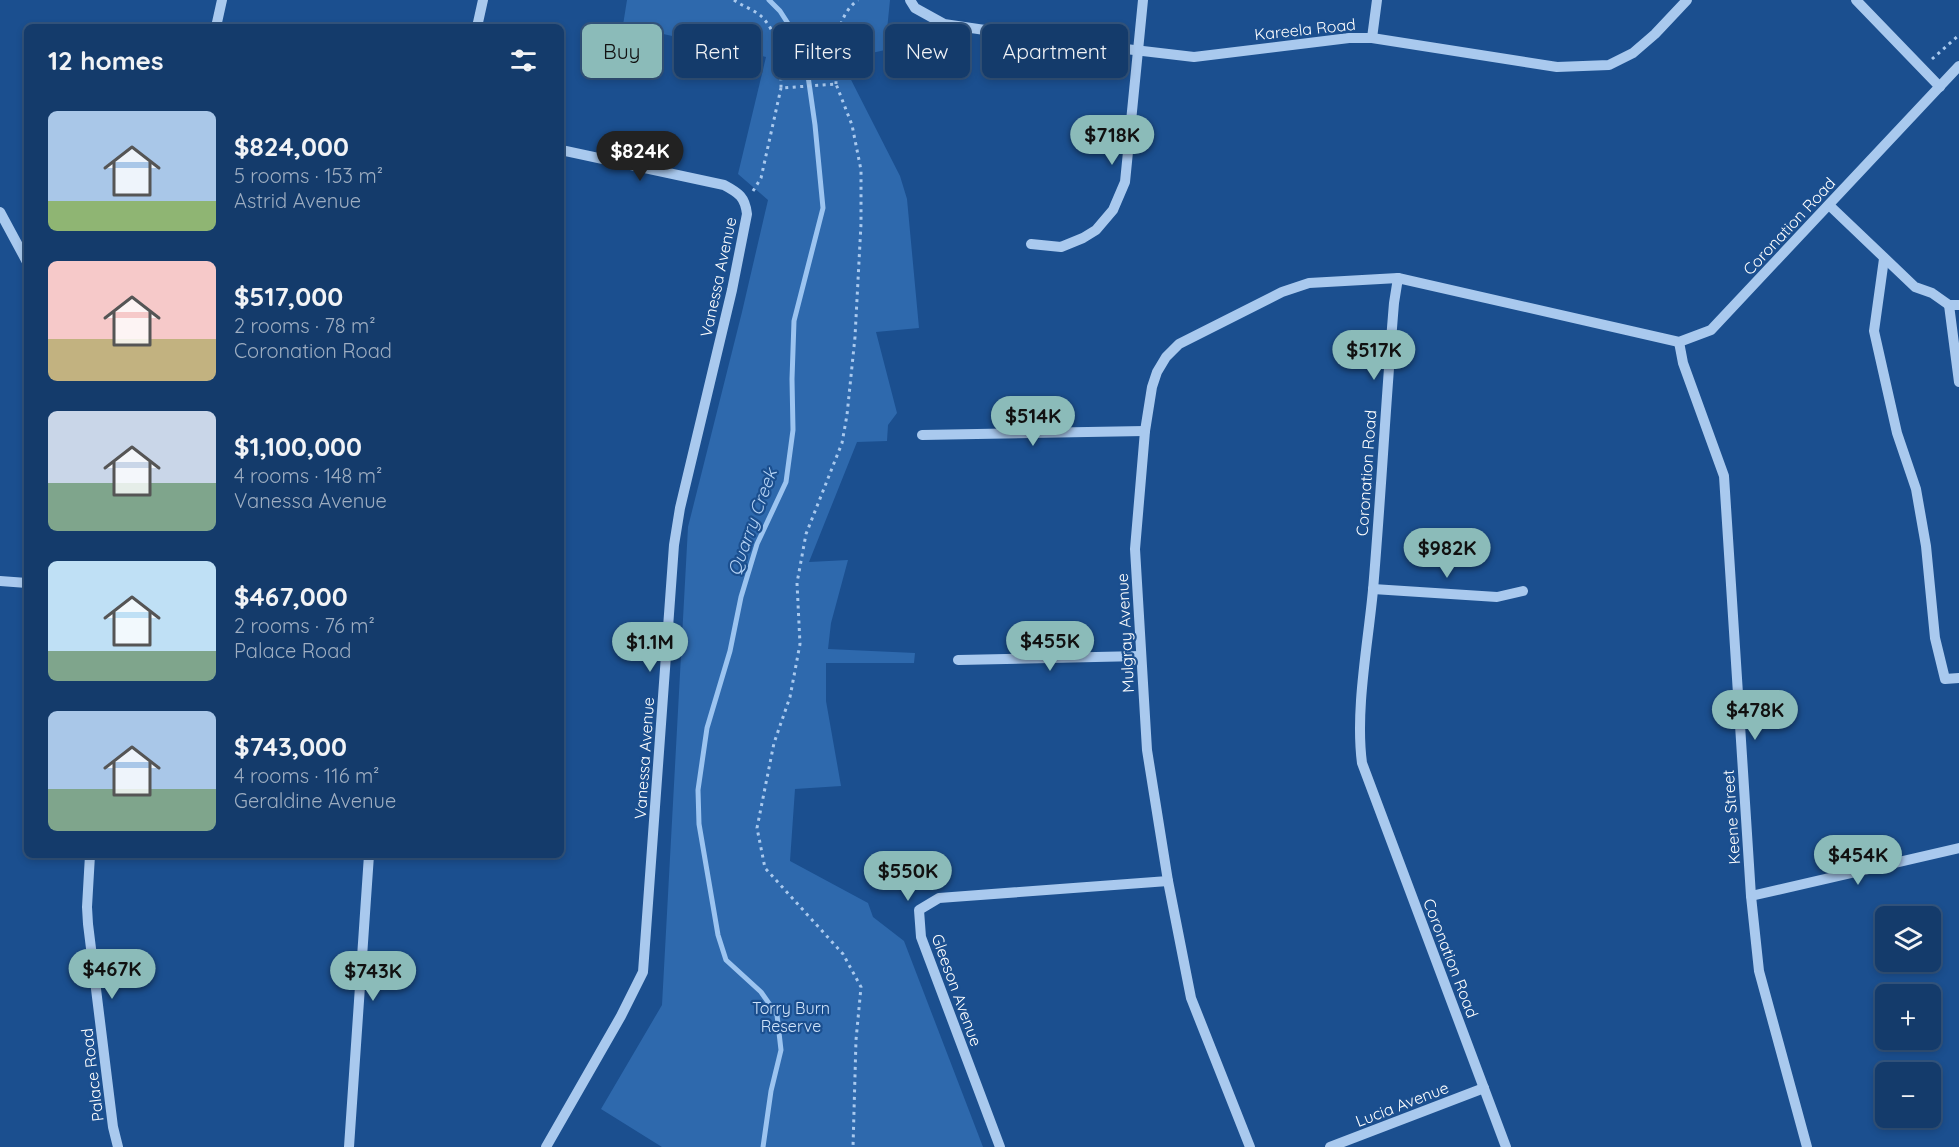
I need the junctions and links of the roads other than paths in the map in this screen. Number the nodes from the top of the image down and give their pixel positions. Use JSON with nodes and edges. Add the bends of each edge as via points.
{"nodes":[{"id":1,"x":222,"y":0,"type":"edge"},
{"id":2,"x":483,"y":0,"type":"edge"},
{"id":3,"x":909,"y":0,"type":"edge"},
{"id":4,"x":1143,"y":0,"type":"edge"},
{"id":5,"x":1377,"y":0,"type":"edge"},
{"id":6,"x":1688,"y":0,"type":"edge"},
{"id":7,"x":1856,"y":0,"type":"edge"},
{"id":8,"x":217,"y":24,"type":"edge"},
{"id":9,"x":478,"y":24,"type":"edge"},
{"id":10,"x":1372,"y":38,"type":"junction"},
{"id":11,"x":1137,"y":51,"type":"junction"},
{"id":12,"x":1959,"y":66,"type":"edge"},
{"id":13,"x":1940,"y":87,"type":"junction"},
{"id":14,"x":564,"y":151,"type":"edge"},
{"id":15,"x":1829,"y":205,"type":"junction"},
{"id":16,"x":0,"y":212,"type":"edge"},
{"id":17,"x":1031,"y":244,"type":"dead end"},
{"id":18,"x":24,"y":256,"type":"edge"},
{"id":19,"x":1884,"y":259,"type":"junction"},
{"id":20,"x":1398,"y":278,"type":"junction"},
{"id":21,"x":1954,"y":305,"type":"edge"},
{"id":22,"x":1679,"y":342,"type":"junction"},
{"id":23,"x":1959,"y":382,"type":"edge"},
{"id":24,"x":1144,"y":431,"type":"junction"},
{"id":25,"x":922,"y":435,"type":"dead end"},
{"id":26,"x":0,"y":581,"type":"edge"},
{"id":27,"x":24,"y":583,"type":"edge"},
{"id":28,"x":1373,"y":589,"type":"junction"},
{"id":29,"x":1523,"y":591,"type":"dead end"},
{"id":30,"x":1141,"y":656,"type":"junction"},
{"id":31,"x":958,"y":660,"type":"dead end"},
{"id":32,"x":1959,"y":678,"type":"edge"},
{"id":33,"x":1959,"y":848,"type":"edge"},
{"id":34,"x":90,"y":858,"type":"edge"},
{"id":35,"x":369,"y":858,"type":"edge"},
{"id":36,"x":1168,"y":881,"type":"junction"},
{"id":37,"x":1751,"y":896,"type":"junction"},
{"id":38,"x":1484,"y":1088,"type":"junction"},
{"id":39,"x":118,"y":1147,"type":"edge"},
{"id":40,"x":349,"y":1147,"type":"edge"},
{"id":41,"x":546,"y":1147,"type":"edge"},
{"id":42,"x":1000,"y":1147,"type":"edge"},
{"id":43,"x":1250,"y":1147,"type":"edge"},
{"id":44,"x":1330,"y":1147,"type":"edge"},
{"id":45,"x":1506,"y":1147,"type":"edge"},
{"id":46,"x":1808,"y":1147,"type":"edge"}],
"edges":[{"from":1,"to":8,"type":"street"},
{"from":2,"to":9,"type":"street"},
{"from":3,"to":11,"type":"street","name":"Kareela Road","via":[[915,8],[944,24]]},
{"from":4,"to":11,"type":"street"},
{"from":5,"to":10,"type":"street"},
{"from":6,"to":10,"type":"street","name":"Kareela Road","via":[[1655,34],[1609,65],[1557,67]]},
{"from":7,"to":13,"type":"street"},
{"from":10,"to":11,"type":"street","name":"Kareela Road","via":[[1194,57]]},
{"from":11,"to":17,"type":"street","via":[[1125,182],[1113,210],[1096,230],[1083,238],[1061,247]]},
{"from":12,"to":13,"type":"street","name":"Coronation Road"},
{"from":13,"to":15,"type":"street","name":"Coronation Road"},
{"from":14,"to":41,"type":"street","name":"Vanessa Avenue","via":[[724,185],[746,203],[747,214],[674,545],[643,972]]},
{"from":15,"to":19,"type":"street"},
{"from":15,"to":22,"type":"street","name":"Coronation Road","via":[[1711,330]]},
{"from":16,"to":18,"type":"street"},
{"from":19,"to":21,"type":"street","via":[[1915,287]]},
{"from":19,"to":32,"type":"street","via":[[1874,331],[1897,433],[1916,489],[1935,638],[1945,679]]},
{"from":20,"to":22,"type":"street"},
{"from":20,"to":24,"type":"street","name":"Mulgray Avenue","via":[[1308,283],[1179,344],[1157,372]]},
{"from":20,"to":28,"type":"street","name":"Coronation Road"},
{"from":21,"to":23,"type":"street"},
{"from":22,"to":37,"type":"street","name":"Keene Street","via":[[1683,363],[1721,464],[1726,490]]},
{"from":24,"to":25,"type":"street"},
{"from":24,"to":30,"type":"street","name":"Mulgray Avenue","via":[[1135,549]]},
{"from":26,"to":27,"type":"street"},
{"from":28,"to":29,"type":"street","via":[[1497,597]]},
{"from":28,"to":38,"type":"street","name":"Coronation Road","via":[[1360,732],[1362,763]]},
{"from":30,"to":31,"type":"street"},
{"from":30,"to":36,"type":"street","name":"Mulgray Avenue","via":[[1147,750]]},
{"from":33,"to":37,"type":"street"},
{"from":34,"to":39,"type":"street","name":"Palace Road","via":[[88,924]]},
{"from":35,"to":40,"type":"street"},
{"from":36,"to":42,"type":"street","name":"Gleeson Avenue","via":[[939,898],[920,910],[921,937]]},
{"from":36,"to":43,"type":"street","name":"Mulgray Avenue","via":[[1191,998]]},
{"from":37,"to":46,"type":"street","name":"Keene Street","via":[[1758,971]]},
{"from":38,"to":44,"type":"street","name":"Lucia Avenue"},
{"from":38,"to":45,"type":"street","name":"Coronation Road"}]}
